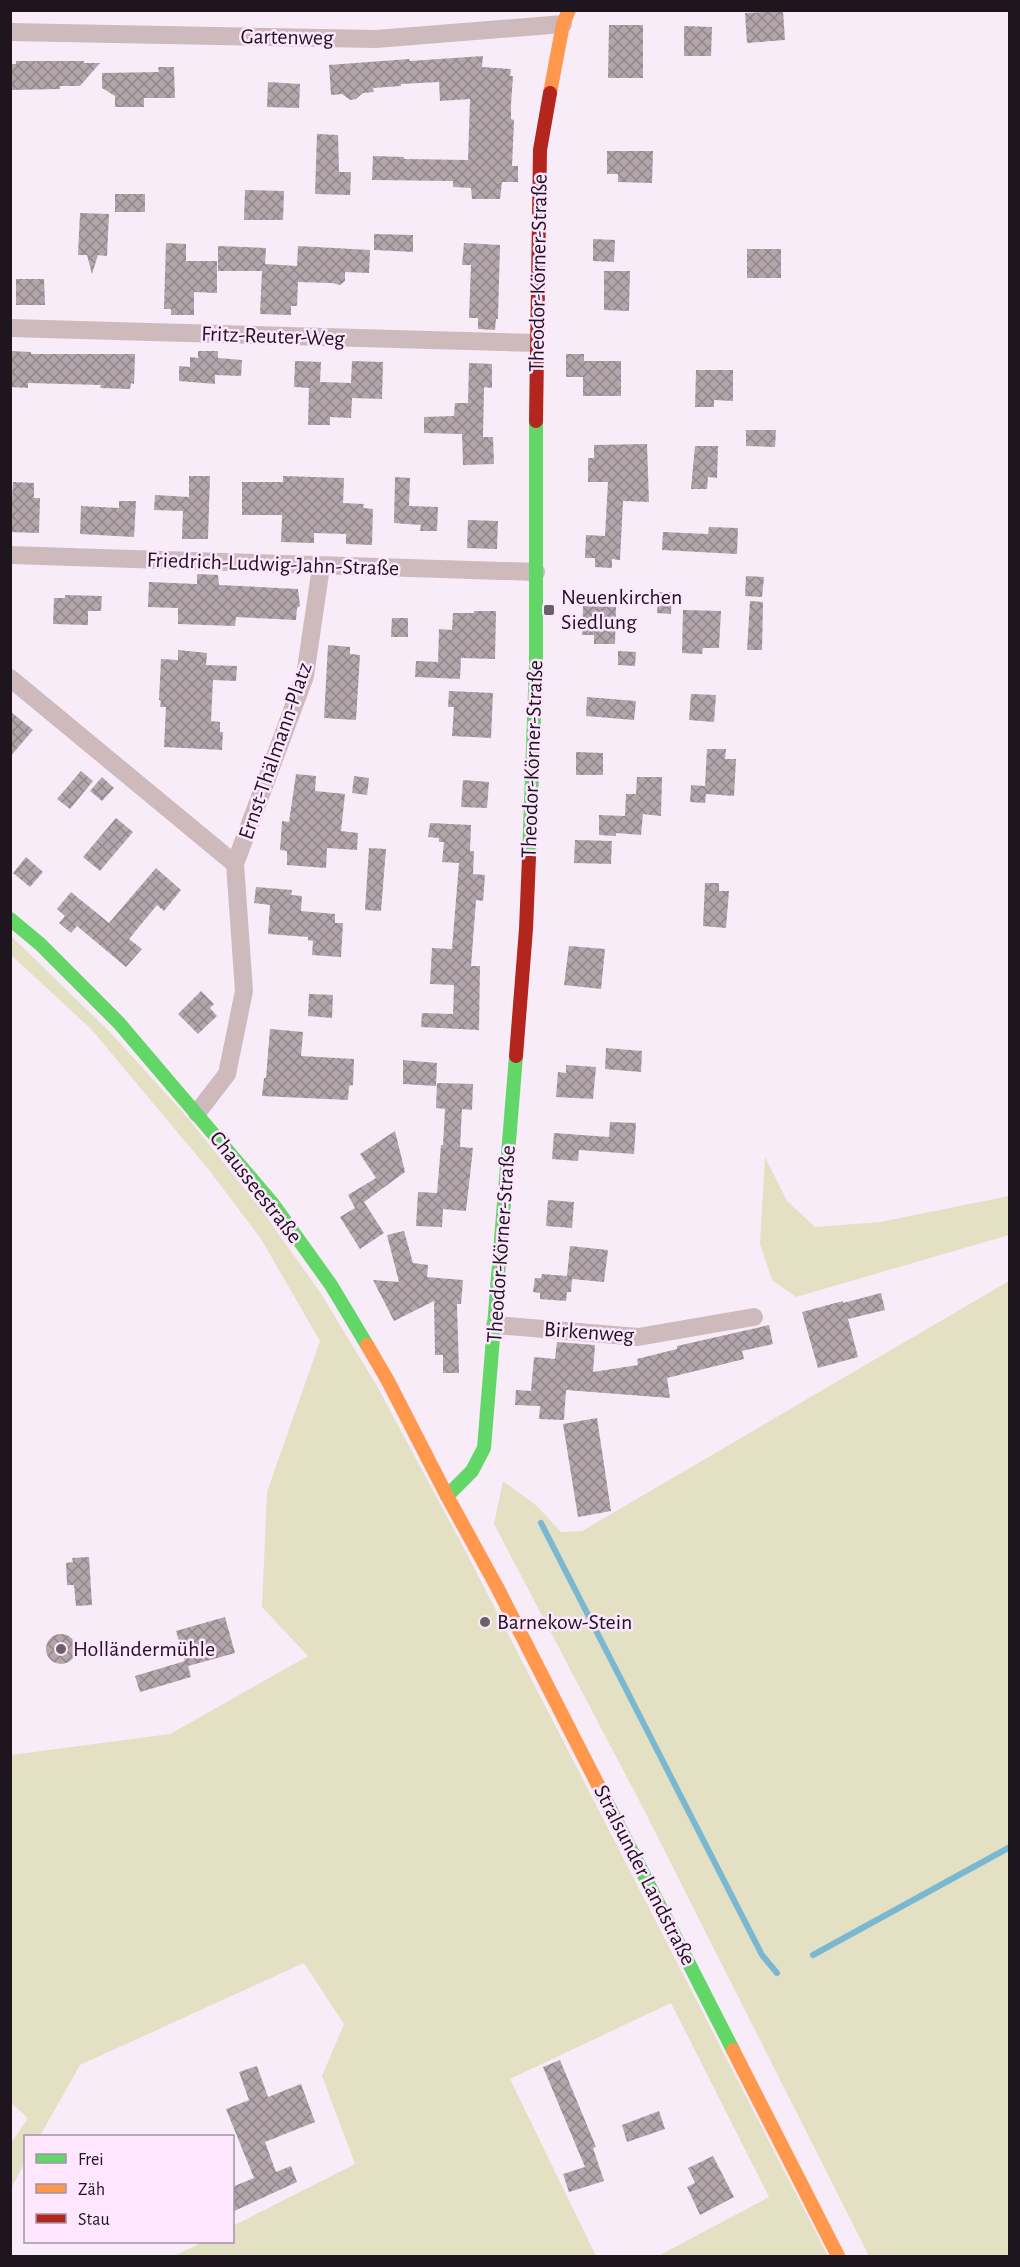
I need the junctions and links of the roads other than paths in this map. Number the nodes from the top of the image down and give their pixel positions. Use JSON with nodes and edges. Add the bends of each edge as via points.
{"nodes":[{"id":1,"x":566,"y":17,"type":"edge"},
{"id":2,"x":10,"y":32,"type":"edge"},
{"id":3,"x":10,"y":328,"type":"edge"},
{"id":4,"x":537,"y":343,"type":"junction"},
{"id":5,"x":10,"y":555,"type":"edge"},
{"id":6,"x":321,"y":567,"type":"junction"},
{"id":7,"x":536,"y":572,"type":"junction"},
{"id":8,"x":10,"y":678,"type":"edge"},
{"id":9,"x":236,"y":864,"type":"junction"},
{"id":10,"x":10,"y":919,"type":"edge"},
{"id":11,"x":197,"y":1113,"type":"junction"},
{"id":12,"x":754,"y":1317,"type":"dead end"},
{"id":13,"x":495,"y":1325,"type":"junction"},
{"id":14,"x":447,"y":1496,"type":"junction"},
{"id":15,"x":838,"y":2256,"type":"edge"}],
"edges":[{"from":1,"to":2,"type":"street","name":"Gartenweg","via":[[376,39]]},
{"from":1,"to":4,"type":"main road","name":"Theodor-Körner-Straße","via":[[540,150]]},
{"from":3,"to":4,"type":"street","name":"Fritz-Reuter-Weg"},
{"from":4,"to":7,"type":"main road","name":"Theodor-Körner-Straße"},
{"from":5,"to":6,"type":"street","name":"Friedrich-Ludwig-Jahn-Straße"},
{"from":6,"to":7,"type":"street","name":"Friedrich-Ludwig-Jahn-Straße"},
{"from":6,"to":9,"type":"street","name":"Ernst-Thälmann-Platz","via":[[305,676]]},
{"from":7,"to":13,"type":"main road","name":"Theodor-Körner-Straße","via":[[526,929]]},
{"from":8,"to":9,"type":"street","name":"Ernst-Thälmann-Platz"},
{"from":9,"to":11,"type":"street","name":"Ernst-Thälmann-Platz","via":[[244,991],[227,1074]]},
{"from":10,"to":11,"type":"main road","name":"Chausseestraße","via":[[119,1023]]},
{"from":11,"to":14,"type":"main road","name":"Chausseestraße","via":[[273,1204],[331,1285],[388,1382]]},
{"from":12,"to":13,"type":"street","name":"Birkenweg","via":[[638,1337]]},
{"from":13,"to":14,"type":"main road","name":"Theodor-Körner-Straße","via":[[484,1448],[472,1471]]},
{"from":14,"to":15,"type":"main road","name":"Stralsunder Landstraße"}]}
